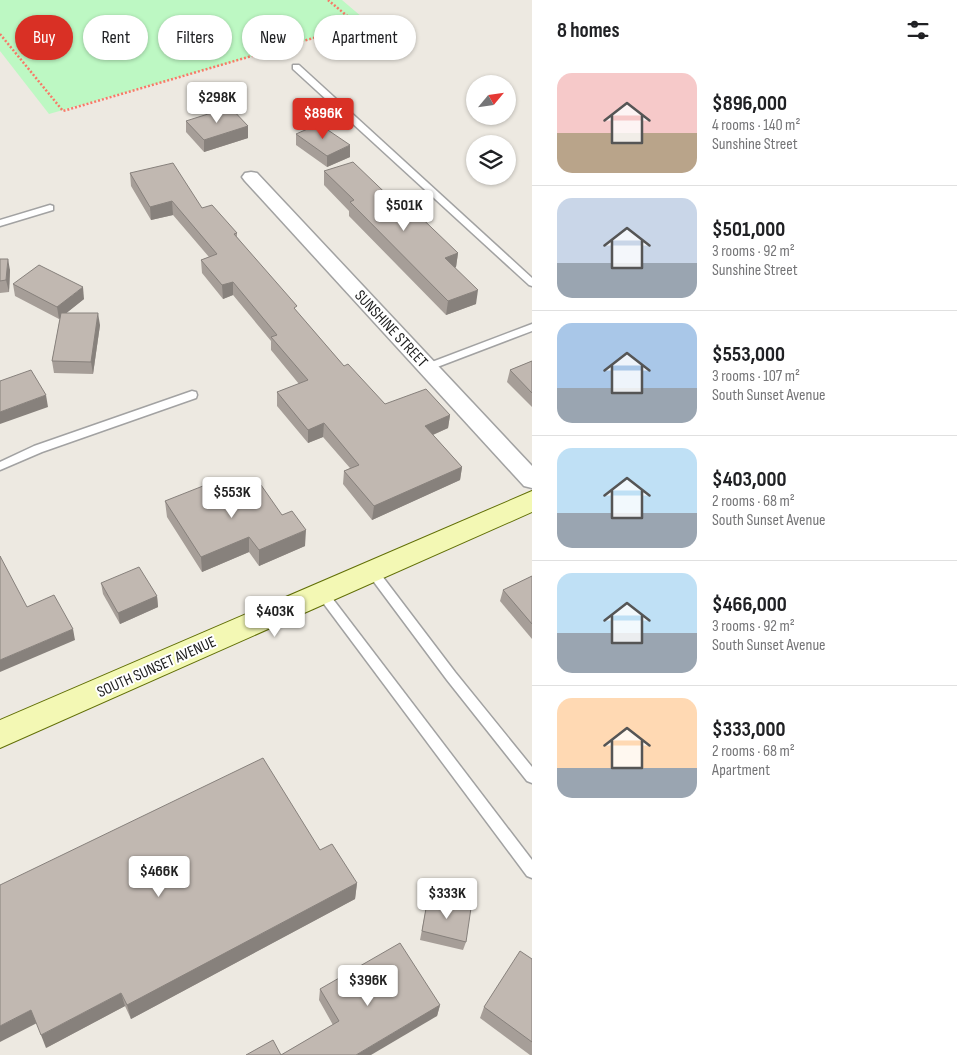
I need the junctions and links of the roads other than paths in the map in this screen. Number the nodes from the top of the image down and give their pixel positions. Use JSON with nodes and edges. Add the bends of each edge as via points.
{"nodes":[{"id":1,"x":296,"y":67,"type":"dead end"},
{"id":2,"x":251,"y":177,"type":"dead end"},
{"id":3,"x":50,"y":208,"type":"dead end"},
{"id":4,"x":0,"y":223,"type":"edge"},
{"id":5,"x":532,"y":283,"type":"edge"},
{"id":6,"x":532,"y":327,"type":"edge"},
{"id":7,"x":428,"y":368,"type":"junction"},
{"id":8,"x":192,"y":395,"type":"dead end"},
{"id":9,"x":0,"y":466,"type":"edge"},
{"id":10,"x":532,"y":480,"type":"edge"},
{"id":11,"x":532,"y":501,"type":"edge"},
{"id":12,"x":372,"y":571,"type":"junction"},
{"id":13,"x":322,"y":593,"type":"junction"},
{"id":14,"x":0,"y":734,"type":"edge"},
{"id":15,"x":532,"y":777,"type":"edge"},
{"id":16,"x":532,"y":871,"type":"edge"}],
"edges":[{"from":1,"to":5,"type":"lane"},
{"from":2,"to":7,"type":"street","name":"SUNSHINE STREET"},
{"from":3,"to":4,"type":"lane"},
{"from":6,"to":7,"type":"lane"},
{"from":7,"to":10,"type":"street","name":"SUNSHINE STREET"},
{"from":8,"to":9,"type":"lane","via":[[38,448]]},
{"from":11,"to":12,"type":"main road","name":"SOUTH SUNSET AVENUE"},
{"from":12,"to":13,"type":"main road","name":"SOUTH SUNSET AVENUE"},
{"from":12,"to":15,"type":"lane"},
{"from":13,"to":14,"type":"main road","name":"SOUTH SUNSET AVENUE"},
{"from":13,"to":16,"type":"lane"}]}
